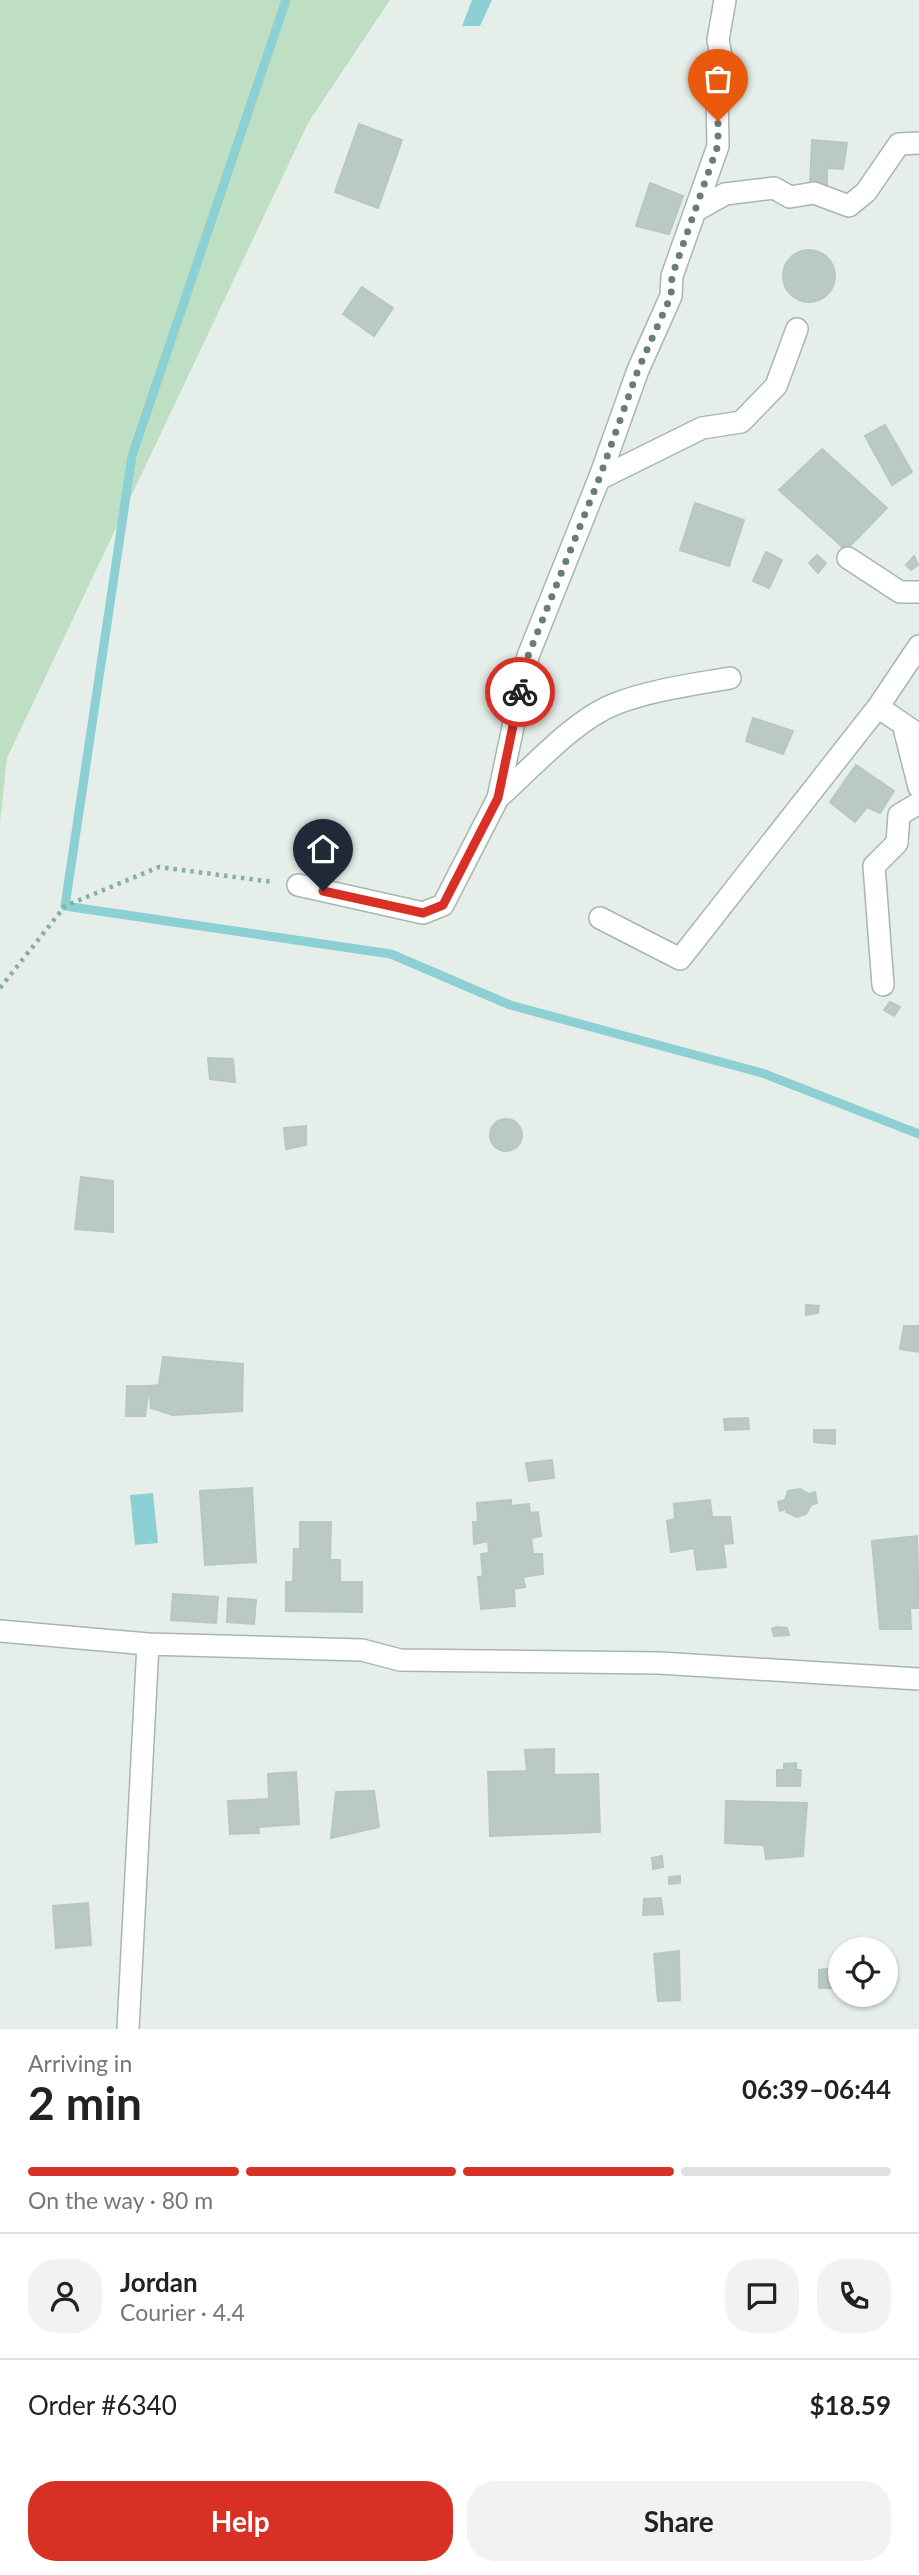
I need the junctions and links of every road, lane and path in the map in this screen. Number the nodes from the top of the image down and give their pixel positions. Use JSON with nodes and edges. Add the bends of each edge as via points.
{"nodes":[{"id":1,"x":725,"y":0,"type":"edge"},
{"id":2,"x":919,"y":143,"type":"edge"},
{"id":3,"x":695,"y":211,"type":"junction"},
{"id":4,"x":797,"y":329,"type":"dead end"},
{"id":5,"x":599,"y":479,"type":"junction"},
{"id":6,"x":848,"y":558,"type":"dead end"},
{"id":7,"x":919,"y":592,"type":"edge"},
{"id":8,"x":919,"y":646,"type":"edge"},
{"id":9,"x":730,"y":678,"type":"dead end"},
{"id":10,"x":878,"y":707,"type":"junction"},
{"id":11,"x":911,"y":730,"type":"edge"},
{"id":12,"x":919,"y":787,"type":"edge"},
{"id":13,"x":498,"y":798,"type":"junction"},
{"id":14,"x":919,"y":803,"type":"edge"},
{"id":15,"x":298,"y":886,"type":"joint"},
{"id":16,"x":600,"y":918,"type":"dead end"},
{"id":17,"x":883,"y":985,"type":"dead end"},
{"id":18,"x":0,"y":988,"type":"edge"},
{"id":19,"x":0,"y":1631,"type":"edge"},
{"id":20,"x":148,"y":1644,"type":"junction"},
{"id":21,"x":919,"y":1679,"type":"edge"},
{"id":22,"x":128,"y":2029,"type":"edge"}],
"edges":[{"from":1,"to":3,"type":"street","via":[[718,40],[724,72],[717,96],[718,145]]},
{"from":2,"to":3,"type":"street","via":[[899,144],[866,192],[849,206],[814,193],[790,197],[774,188],[725,194]]},
{"from":3,"to":5,"type":"street","via":[[672,276],[671,296],[638,370]]},
{"from":4,"to":5,"type":"street","via":[[776,386],[741,422],[702,428]]},
{"from":5,"to":13,"type":"street","via":[[528,656]]},
{"from":6,"to":7,"type":"street","via":[[900,592]]},
{"from":8,"to":10,"type":"street"},
{"from":9,"to":13,"type":"street","via":[[648,693],[612,705],[579,726]]},
{"from":10,"to":11,"type":"street"},
{"from":10,"to":16,"type":"street","via":[[680,959]]},
{"from":11,"to":12,"type":"street"},
{"from":13,"to":15,"type":"street","via":[[443,905],[423,913]]},
{"from":14,"to":17,"type":"street","via":[[899,815],[897,843],[874,866]]},
{"from":15,"to":18,"type":"path","via":[[159,867],[65,906]]},
{"from":19,"to":20,"type":"street"},
{"from":20,"to":21,"type":"street","via":[[362,1650],[400,1660],[659,1663]]},
{"from":20,"to":22,"type":"street"}]}
